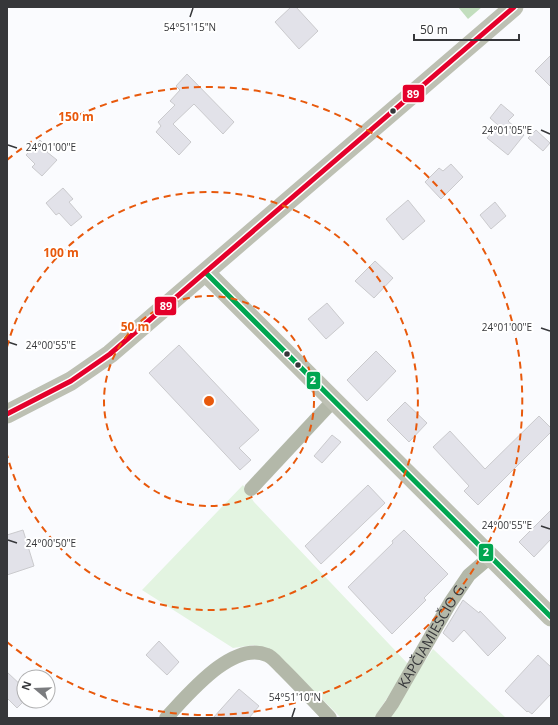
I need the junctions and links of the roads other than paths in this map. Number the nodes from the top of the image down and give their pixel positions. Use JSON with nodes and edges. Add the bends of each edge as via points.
{"nodes":[{"id":1,"x":514,"y":7,"type":"edge"},
{"id":2,"x":206,"y":273,"type":"junction"},
{"id":3,"x":333,"y":401,"type":"junction"},
{"id":4,"x":7,"y":414,"type":"edge"},
{"id":5,"x":251,"y":489,"type":"dead end"},
{"id":6,"x":490,"y":557,"type":"junction"},
{"id":7,"x":551,"y":617,"type":"edge"},
{"id":8,"x":166,"y":718,"type":"edge"},
{"id":9,"x":330,"y":718,"type":"edge"},
{"id":10,"x":382,"y":718,"type":"edge"}],
"edges":[{"from":1,"to":2,"type":"main road"},
{"from":2,"to":3,"type":"main road"},
{"from":2,"to":4,"type":"main road","via":[[110,354],[71,381]]},
{"from":3,"to":5,"type":"street"},
{"from":3,"to":6,"type":"main road"},
{"from":6,"to":7,"type":"main road"},
{"from":6,"to":10,"type":"street","name":"KAPČIAMIESČIO G.","via":[[469,575],[450,603]]},
{"from":8,"to":9,"type":"street","via":[[206,676],[234,658],[254,652],[268,655]]}]}
